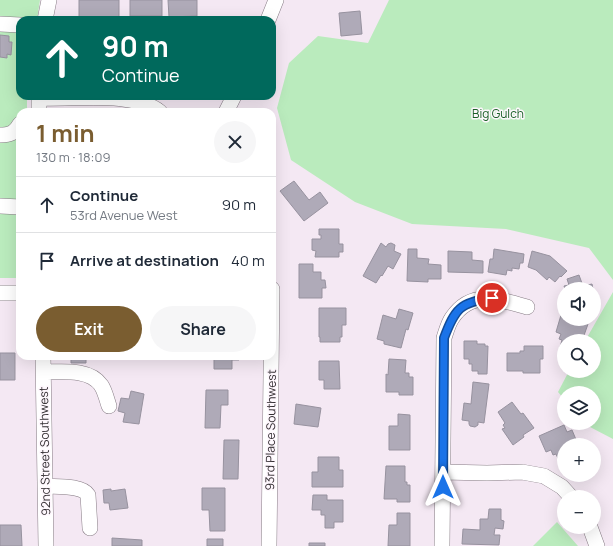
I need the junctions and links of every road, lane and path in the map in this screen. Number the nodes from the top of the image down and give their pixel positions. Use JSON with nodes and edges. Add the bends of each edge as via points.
{"nodes":[{"id":1,"x":49,"y":0,"type":"edge"},
{"id":2,"x":276,"y":0,"type":"edge"},
{"id":3,"x":46,"y":16,"type":"edge"},
{"id":4,"x":270,"y":16,"type":"edge"},
{"id":5,"x":0,"y":24,"type":"edge"},
{"id":6,"x":16,"y":25,"type":"edge"},
{"id":7,"x":128,"y":100,"type":"edge"},
{"id":8,"x":128,"y":100,"type":"edge"},
{"id":9,"x":39,"y":102,"type":"edge"},
{"id":10,"x":153,"y":108,"type":"edge"},
{"id":11,"x":16,"y":130,"type":"edge"},
{"id":12,"x":0,"y":135,"type":"edge"},
{"id":13,"x":0,"y":206,"type":"edge"},
{"id":14,"x":16,"y":207,"type":"edge"},
{"id":15,"x":0,"y":293,"type":"edge"},
{"id":16,"x":16,"y":293,"type":"edge"},
{"id":17,"x":527,"y":307,"type":"dead end"},
{"id":18,"x":43,"y":360,"type":"edge"},
{"id":19,"x":271,"y":360,"type":"edge"},
{"id":20,"x":44,"y":372,"type":"junction"},
{"id":21,"x":109,"y":406,"type":"dead end"},
{"id":22,"x":443,"y":472,"type":"junction"},
{"id":23,"x":45,"y":486,"type":"junction"},
{"id":24,"x":565,"y":490,"type":"edge"},
{"id":25,"x":90,"y":528,"type":"dead end"},
{"id":26,"x":593,"y":534,"type":"edge"},
{"id":27,"x":46,"y":546,"type":"edge"},
{"id":28,"x":270,"y":546,"type":"edge"},
{"id":29,"x":442,"y":546,"type":"edge"},
{"id":30,"x":597,"y":546,"type":"edge"}],
"edges":[{"from":1,"to":3,"type":"street"},
{"from":2,"to":4,"type":"street"},
{"from":5,"to":6,"type":"street"},
{"from":7,"to":9,"type":"street"},
{"from":8,"to":10,"type":"street","via":[[145,103]]},
{"from":11,"to":12,"type":"street"},
{"from":13,"to":14,"type":"street"},
{"from":15,"to":16,"type":"street"},
{"from":17,"to":22,"type":"street","via":[[492,298],[478,300],[463,305],[451,319],[444,338]]},
{"from":18,"to":20,"type":"street","name":"92nd Street Southwest"},
{"from":19,"to":28,"type":"street","name":"93rd Place Southwest"},
{"from":20,"to":21,"type":"street","via":[[73,372],[89,376],[100,384]]},
{"from":20,"to":23,"type":"street","name":"92nd Street Southwest"},
{"from":22,"to":24,"type":"street","via":[[522,472],[544,476]]},
{"from":22,"to":29,"type":"street"},
{"from":23,"to":25,"type":"street","via":[[80,488],[85,491],[88,495]]},
{"from":23,"to":27,"type":"street","name":"92nd Street Southwest"},
{"from":26,"to":30,"type":"street"}]}
